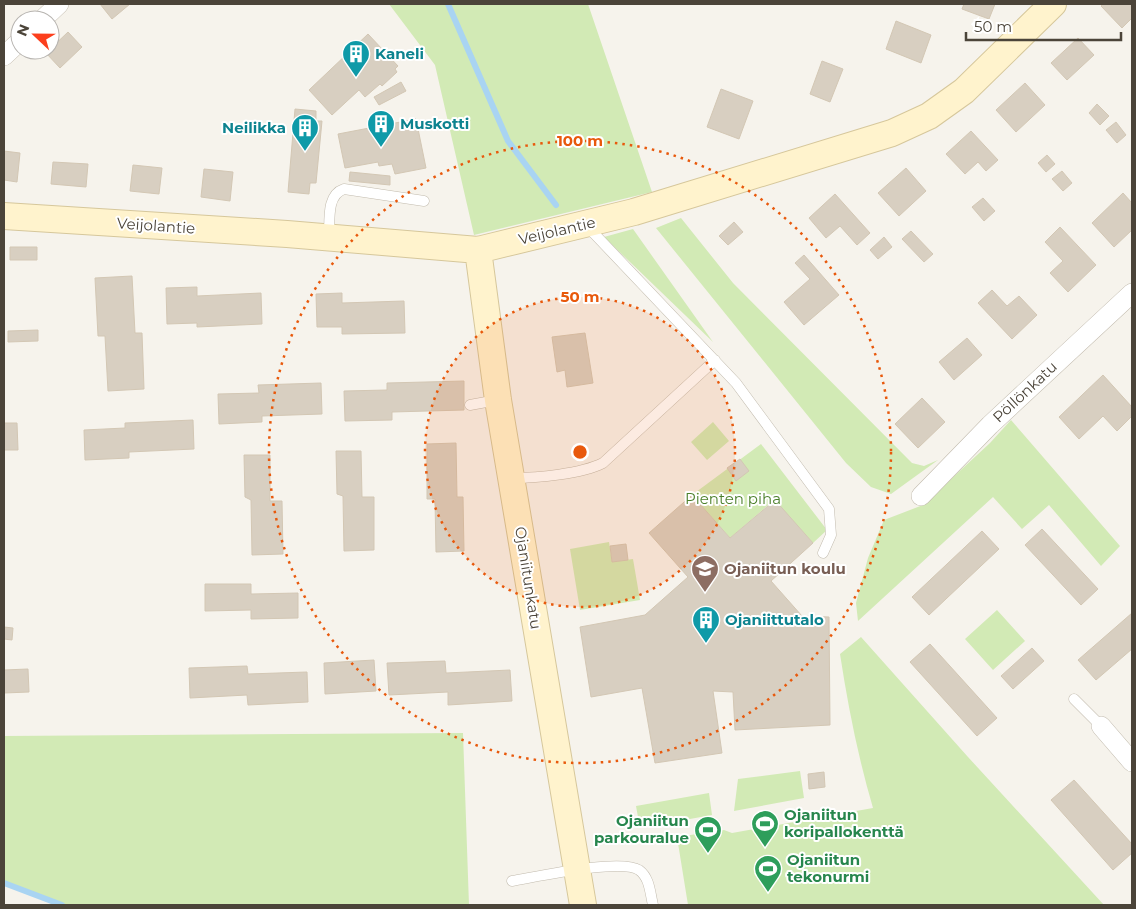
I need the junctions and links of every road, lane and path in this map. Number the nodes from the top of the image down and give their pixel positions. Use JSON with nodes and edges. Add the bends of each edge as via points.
{"nodes":[{"id":1,"x":1053,"y":4,"type":"edge"},
{"id":2,"x":424,"y":201,"type":"dead end"},
{"id":3,"x":4,"y":216,"type":"edge"},
{"id":4,"x":585,"y":224,"type":"junction"},
{"id":5,"x":329,"y":238,"type":"junction"},
{"id":6,"x":478,"y":250,"type":"junction"},
{"id":7,"x":1132,"y":293,"type":"edge"},
{"id":8,"x":715,"y":360,"type":"junction"},
{"id":9,"x":498,"y":400,"type":"junction"},
{"id":10,"x":470,"y":405,"type":"dead end"},
{"id":11,"x":512,"y":478,"type":"junction"},
{"id":12,"x":921,"y":496,"type":"dead end"},
{"id":13,"x":824,"y":553,"type":"dead end"},
{"id":14,"x":1074,"y":699,"type":"dead end"},
{"id":15,"x":1101,"y":726,"type":"joint"},
{"id":16,"x":1132,"y":762,"type":"edge"},
{"id":17,"x":577,"y":870,"type":"junction"},
{"id":18,"x":512,"y":881,"type":"dead end"},
{"id":19,"x":583,"y":905,"type":"edge"},
{"id":20,"x":652,"y":905,"type":"edge"}],
"edges":[{"from":1,"to":4,"type":"street","name":"Veijolantie","via":[[964,91],[929,116],[892,134]]},
{"from":2,"to":5,"type":"lane","via":[[344,189],[338,191],[331,207]]},
{"from":3,"to":5,"type":"street","name":"Veijolantie"},
{"from":4,"to":6,"type":"street","name":"Veijolantie"},
{"from":4,"to":8,"type":"lane"},
{"from":5,"to":6,"type":"street","name":"Veijolantie"},
{"from":6,"to":9,"type":"street","name":"Ojaniitunkatu"},
{"from":7,"to":12,"type":"street","name":"Pöllönkatu","via":[[990,425]]},
{"from":8,"to":11,"type":"lane","via":[[603,464],[532,478]]},
{"from":8,"to":13,"type":"lane","via":[[736,383],[830,509],[831,536]]},
{"from":9,"to":10,"type":"lane"},
{"from":9,"to":11,"type":"street","name":"Ojaniitunkatu"},
{"from":11,"to":17,"type":"street","name":"Ojaniitunkatu"},
{"from":14,"to":15,"type":"lane"},
{"from":15,"to":16,"type":"street"},
{"from":17,"to":18,"type":"lane"},
{"from":17,"to":19,"type":"street","name":"Ojaniitunkatu"},
{"from":17,"to":20,"type":"lane","via":[[629,866],[639,870],[647,880]]}]}
